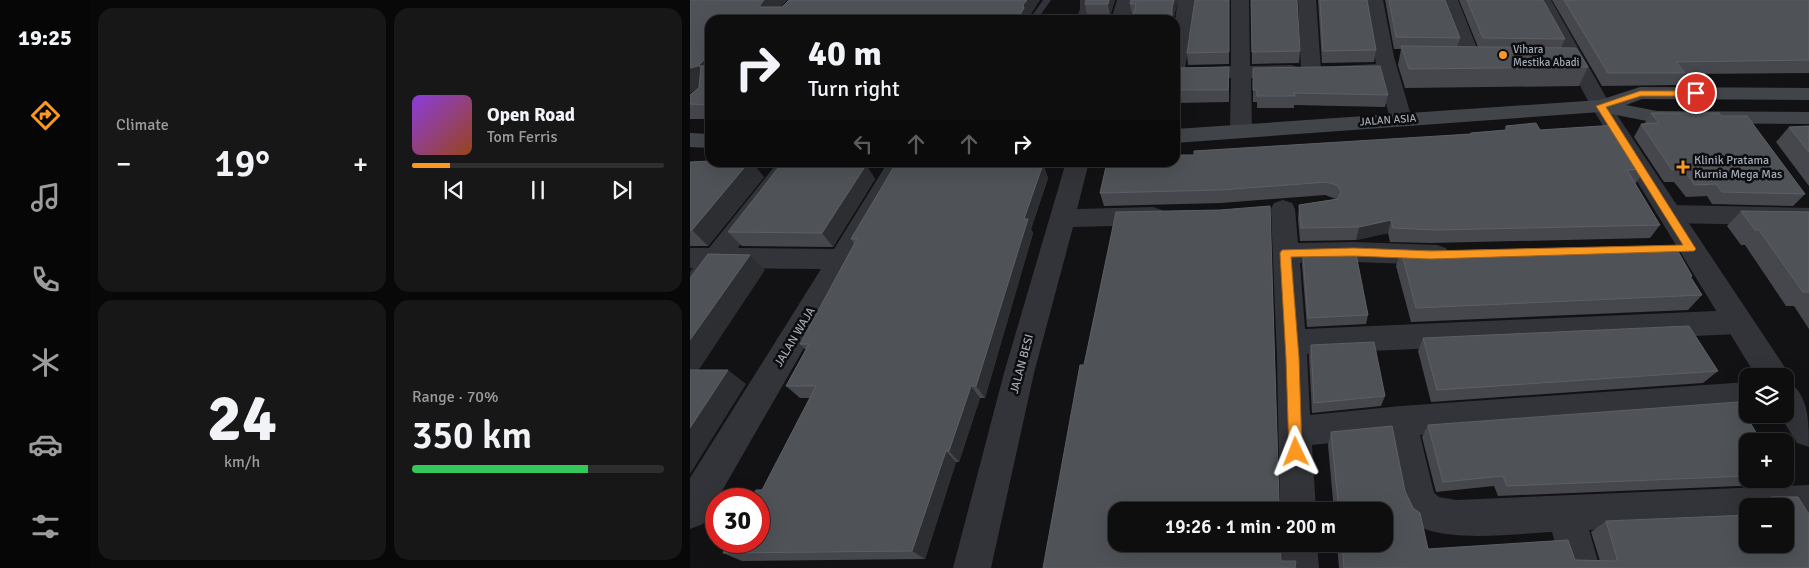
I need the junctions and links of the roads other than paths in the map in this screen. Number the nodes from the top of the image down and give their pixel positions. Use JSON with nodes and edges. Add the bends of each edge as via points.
{"nodes":[{"id":1,"x":1047,"y":0,"type":"edge"},
{"id":2,"x":1084,"y":0,"type":"edge"},
{"id":3,"x":1126,"y":0,"type":"edge"},
{"id":4,"x":1187,"y":0,"type":"edge"},
{"id":5,"x":1240,"y":0,"type":"edge"},
{"id":6,"x":1307,"y":0,"type":"edge"},
{"id":7,"x":1374,"y":0,"type":"edge"},
{"id":8,"x":1448,"y":0,"type":"edge"},
{"id":9,"x":1542,"y":0,"type":"edge"},
{"id":10,"x":1036,"y":15,"type":"edge"},
{"id":11,"x":1082,"y":15,"type":"edge"},
{"id":12,"x":1122,"y":15,"type":"edge"},
{"id":13,"x":1180,"y":43,"type":"edge"},
{"id":14,"x":1432,"y":58,"type":"edge"},
{"id":15,"x":1471,"y":58,"type":"junction"},
{"id":16,"x":1490,"y":58,"type":"edge"},
{"id":17,"x":1557,"y":58,"type":"edge"},
{"id":18,"x":1576,"y":59,"type":"junction"},
{"id":19,"x":1392,"y":62,"type":"junction"},
{"id":20,"x":1311,"y":71,"type":"junction"},
{"id":21,"x":1240,"y":72,"type":"junction"},
{"id":22,"x":1180,"y":73,"type":"edge"},
{"id":23,"x":1809,"y":94,"type":"edge"},
{"id":24,"x":1601,"y":106,"type":"junction"},
{"id":25,"x":1744,"y":118,"type":"junction"},
{"id":26,"x":1809,"y":118,"type":"edge"},
{"id":27,"x":1401,"y":119,"type":"junction"},
{"id":28,"x":1241,"y":131,"type":"junction"},
{"id":29,"x":1180,"y":136,"type":"edge"},
{"id":30,"x":690,"y":140,"type":"edge"},
{"id":31,"x":705,"y":141,"type":"edge"},
{"id":32,"x":1762,"y":142,"type":"edge"},
{"id":33,"x":786,"y":167,"type":"edge"},
{"id":34,"x":897,"y":167,"type":"edge"},
{"id":35,"x":1077,"y":167,"type":"edge"},
{"id":36,"x":1807,"y":207,"type":"edge"},
{"id":37,"x":1282,"y":209,"type":"dead end"},
{"id":38,"x":1670,"y":214,"type":"junction"},
{"id":39,"x":1172,"y":216,"type":"edge"},
{"id":40,"x":1062,"y":218,"type":"junction"},
{"id":41,"x":1662,"y":249,"type":"edge"},
{"id":42,"x":1690,"y":249,"type":"junction"},
{"id":43,"x":1285,"y":253,"type":"junction"},
{"id":44,"x":1460,"y":255,"type":"edge"},
{"id":45,"x":703,"y":258,"type":"edge"},
{"id":46,"x":842,"y":259,"type":"junction"},
{"id":47,"x":690,"y":292,"type":"edge"},
{"id":48,"x":1738,"y":322,"type":"junction"},
{"id":49,"x":1290,"y":342,"type":"junction"},
{"id":50,"x":1768,"y":368,"type":"edge"},
{"id":51,"x":1739,"y":397,"type":"edge"},
{"id":52,"x":1794,"y":409,"type":"edge"},
{"id":53,"x":1401,"y":421,"type":"junction"},
{"id":54,"x":1295,"y":432,"type":"junction"},
{"id":55,"x":1809,"y":432,"type":"edge"},
{"id":56,"x":1298,"y":502,"type":"edge"},
{"id":57,"x":1809,"y":503,"type":"edge"},
{"id":58,"x":690,"y":511,"type":"edge"},
{"id":59,"x":1565,"y":512,"type":"junction"},
{"id":60,"x":1299,"y":552,"type":"edge"},
{"id":61,"x":972,"y":568,"type":"edge"},
{"id":62,"x":1300,"y":568,"type":"edge"},
{"id":63,"x":1581,"y":568,"type":"edge"}],
"edges":[{"from":1,"to":10,"type":"lane"},
{"from":2,"to":11,"type":"lane"},
{"from":3,"to":12,"type":"street"},
{"from":4,"to":13,"type":"street"},
{"from":5,"to":21,"type":"street"},
{"from":6,"to":20,"type":"street"},
{"from":7,"to":19,"type":"street"},
{"from":8,"to":15,"type":"street"},
{"from":9,"to":18,"type":"street"},
{"from":14,"to":15,"type":"street"},
{"from":15,"to":16,"type":"street"},
{"from":17,"to":18,"type":"street"},
{"from":18,"to":24,"type":"street"},
{"from":19,"to":20,"type":"street"},
{"from":19,"to":27,"type":"street"},
{"from":20,"to":21,"type":"street"},
{"from":21,"to":22,"type":"street"},
{"from":21,"to":28,"type":"street"},
{"from":23,"to":24,"type":"main road","name":"JALAN ASIA","via":[[1640,93]]},
{"from":24,"to":25,"type":"main road","name":"JALAN ASIA","via":[[1657,118]]},
{"from":24,"to":27,"type":"main road","name":"JALAN ASIA"},
{"from":24,"to":38,"type":"street"},
{"from":25,"to":26,"type":"main road","name":"JALAN ASIA"},
{"from":25,"to":32,"type":"street"},
{"from":27,"to":28,"type":"main road","name":"JALAN ASIA"},
{"from":28,"to":29,"type":"main road","name":"JALAN ASIA"},
{"from":30,"to":31,"type":"main road"},
{"from":33,"to":45,"type":"street"},
{"from":34,"to":46,"type":"street","name":"JALAN WAJA"},
{"from":35,"to":40,"type":"street","name":"JALAN BESI"},
{"from":36,"to":38,"type":"street"},
{"from":37,"to":43,"type":"street"},
{"from":38,"to":42,"type":"street"},
{"from":39,"to":40,"type":"street"},
{"from":40,"to":61,"type":"street","name":"JALAN BESI","via":[[1019,373]]},
{"from":41,"to":42,"type":"street"},
{"from":42,"to":48,"type":"street"},
{"from":43,"to":44,"type":"street"},
{"from":43,"to":49,"type":"street"},
{"from":45,"to":46,"type":"street"},
{"from":45,"to":47,"type":"street"},
{"from":46,"to":58,"type":"street","name":"JALAN WAJA"},
{"from":48,"to":49,"type":"street"},
{"from":48,"to":50,"type":"street"},
{"from":49,"to":54,"type":"street"},
{"from":51,"to":53,"type":"street"},
{"from":52,"to":55,"type":"street"},
{"from":53,"to":54,"type":"street"},
{"from":53,"to":59,"type":"street","via":[[1416,493],[1420,505],[1431,514],[1456,518]]},
{"from":54,"to":56,"type":"street"},
{"from":57,"to":59,"type":"street"},
{"from":59,"to":63,"type":"street"},
{"from":60,"to":62,"type":"street"}]}
